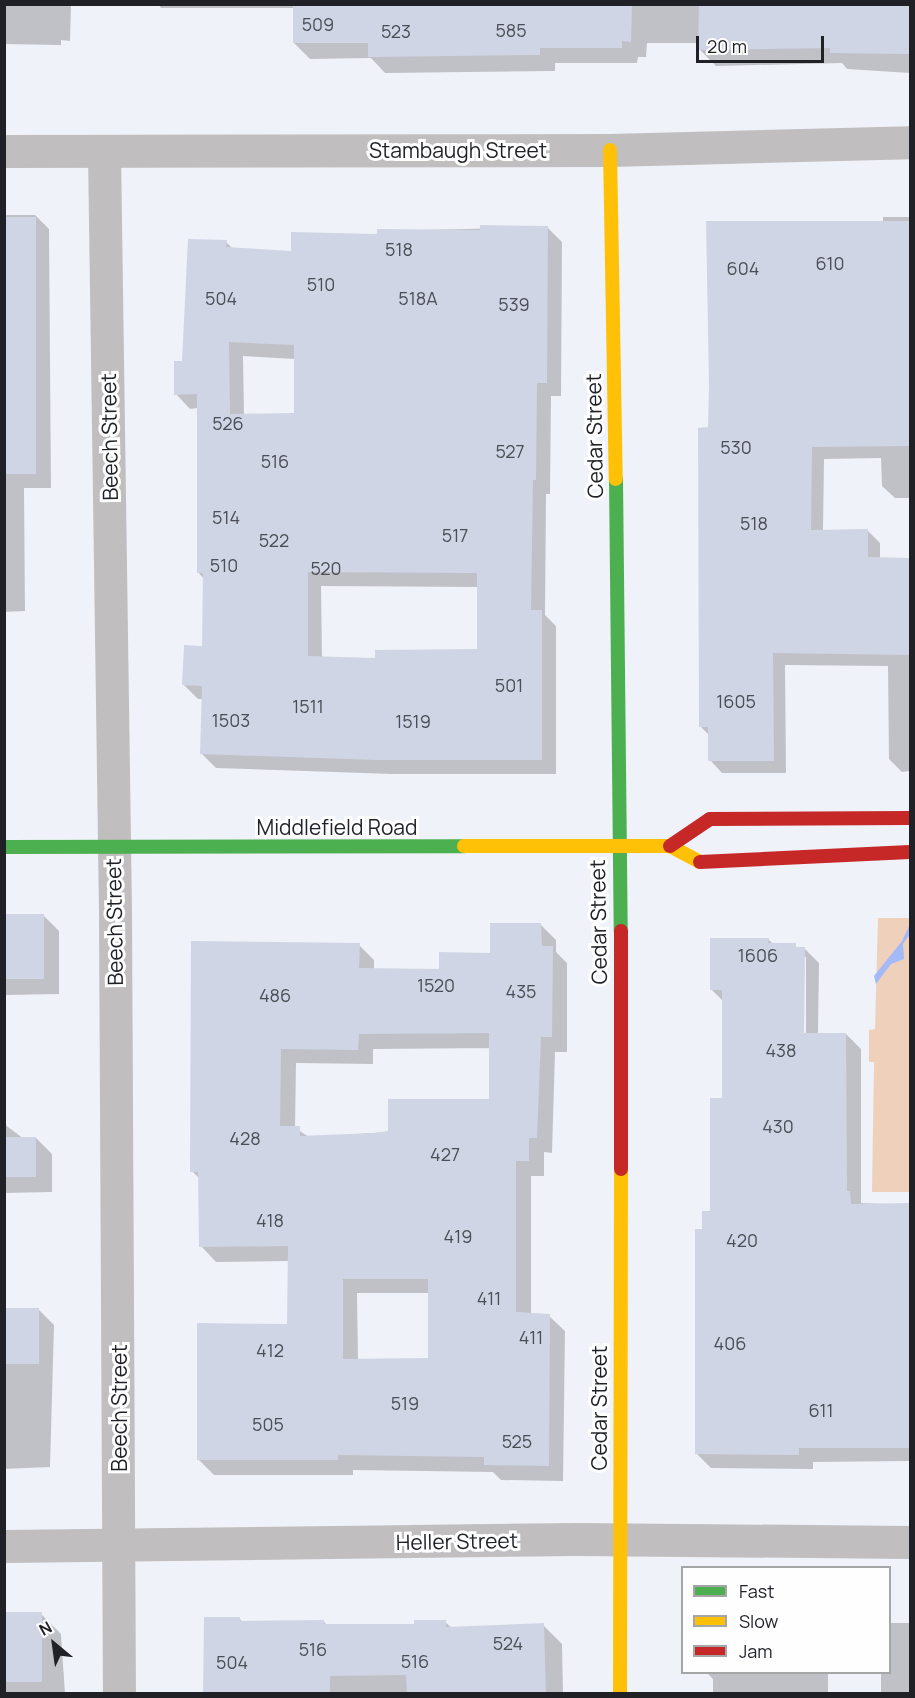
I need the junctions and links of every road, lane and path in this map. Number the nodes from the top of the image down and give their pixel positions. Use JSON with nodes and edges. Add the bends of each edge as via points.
{"nodes":[{"id":1,"x":910,"y":142,"type":"edge"},
{"id":2,"x":610,"y":150,"type":"junction"},
{"id":3,"x":4,"y":151,"type":"edge"},
{"id":4,"x":104,"y":152,"type":"junction"},
{"id":5,"x":910,"y":818,"type":"edge"},
{"id":6,"x":670,"y":846,"type":"junction"},
{"id":7,"x":4,"y":847,"type":"edge"},
{"id":8,"x":112,"y":847,"type":"junction"},
{"id":9,"x":618,"y":848,"type":"junction"},
{"id":10,"x":910,"y":852,"type":"edge"},
{"id":11,"x":620,"y":1539,"type":"junction"},
{"id":12,"x":910,"y":1542,"type":"edge"},
{"id":13,"x":4,"y":1546,"type":"edge"},
{"id":14,"x":120,"y":1546,"type":"junction"},
{"id":15,"x":119,"y":1694,"type":"edge"},
{"id":16,"x":620,"y":1694,"type":"edge"}],
"edges":[{"from":1,"to":2,"type":"street","name":"Stambaugh Street"},
{"from":2,"to":4,"type":"street","name":"Stambaugh Street"},
{"from":2,"to":9,"type":"street","name":"Cedar Street","via":[[621,771]]},
{"from":3,"to":4,"type":"street","name":"Stambaugh Street"},
{"from":4,"to":8,"type":"street","name":"Beech Street"},
{"from":5,"to":6,"type":"street","via":[[710,819]]},
{"from":6,"to":9,"type":"street","name":"Middlefield Road"},
{"from":6,"to":10,"type":"street","via":[[702,863]]},
{"from":7,"to":8,"type":"street","name":"Middlefield Road"},
{"from":8,"to":9,"type":"street","name":"Middlefield Road"},
{"from":8,"to":14,"type":"street","name":"Beech Street"},
{"from":9,"to":11,"type":"street","name":"Cedar Street"},
{"from":11,"to":12,"type":"street","name":"Heller Street"},
{"from":11,"to":14,"type":"street","name":"Heller Street"},
{"from":11,"to":16,"type":"street","name":"Cedar Street"},
{"from":13,"to":14,"type":"street","name":"Heller Street"},
{"from":14,"to":15,"type":"street","name":"Beech Street"}]}
